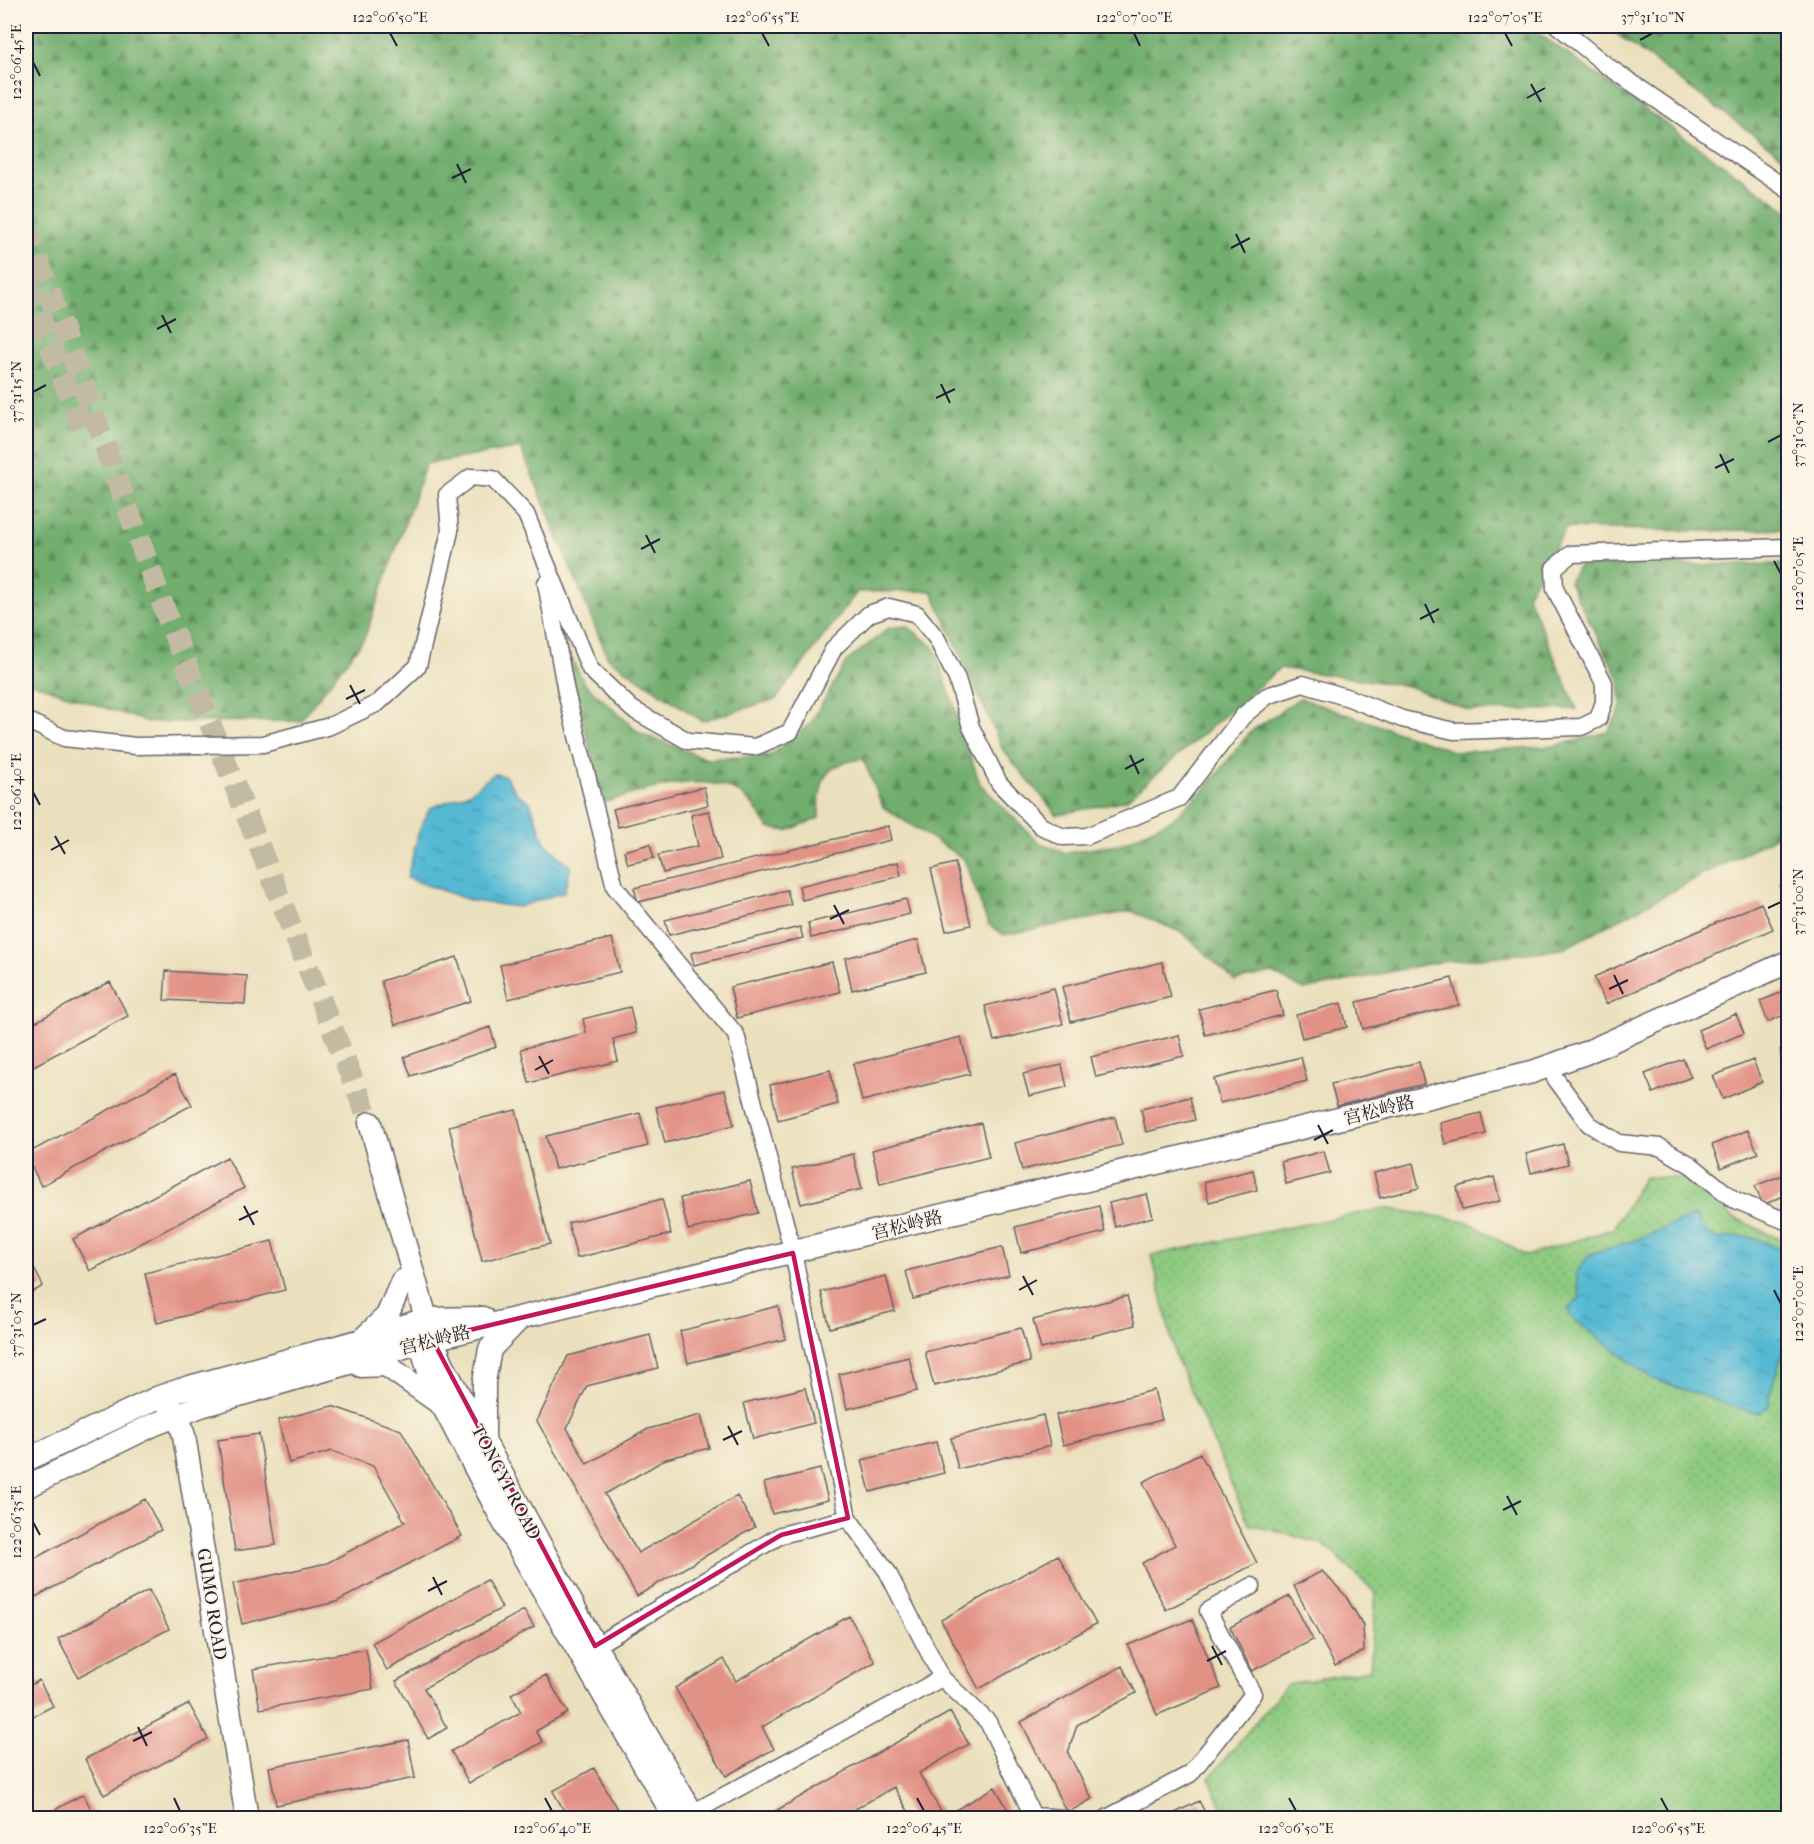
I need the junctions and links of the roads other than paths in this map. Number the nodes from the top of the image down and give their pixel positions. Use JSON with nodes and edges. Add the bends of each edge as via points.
{"nodes":[{"id":1,"x":1558,"y":26,"type":"edge"},
{"id":2,"x":1788,"y":190,"type":"edge"},
{"id":3,"x":526,"y":514,"type":"junction"},
{"id":4,"x":1788,"y":547,"type":"edge"},
{"id":5,"x":26,"y":720,"type":"edge"},
{"id":6,"x":1788,"y":962,"type":"edge"},
{"id":7,"x":1551,"y":1066,"type":"junction"},
{"id":8,"x":1788,"y":1222,"type":"edge"},
{"id":9,"x":793,"y":1253,"type":"junction"},
{"id":10,"x":402,"y":1281,"type":"junction"},
{"id":11,"x":520,"y":1318,"type":"junction"},
{"id":12,"x":423,"y":1331,"type":"junction"},
{"id":13,"x":362,"y":1340,"type":"junction"},
{"id":14,"x":338,"y":1367,"type":"junction"},
{"id":15,"x":159,"y":1397,"type":"junction"},
{"id":16,"x":443,"y":1405,"type":"junction"},
{"id":17,"x":178,"y":1415,"type":"junction"},
{"id":18,"x":483,"y":1440,"type":"junction"},
{"id":19,"x":26,"y":1460,"type":"edge"},
{"id":20,"x":26,"y":1486,"type":"edge"},
{"id":21,"x":848,"y":1518,"type":"junction"},
{"id":22,"x":1252,"y":1586,"type":"dead end"},
{"id":23,"x":595,"y":1646,"type":"junction"},
{"id":24,"x":942,"y":1678,"type":"junction"},
{"id":25,"x":687,"y":1817,"type":"edge"},
{"id":26,"x":1034,"y":1817,"type":"edge"},
{"id":27,"x":247,"y":1818,"type":"edge"},
{"id":28,"x":1065,"y":1818,"type":"edge"},
{"id":29,"x":1107,"y":1818,"type":"edge"}],
"edges":[{"from":1,"to":2,"type":"street","via":[[1606,65]]},
{"from":3,"to":4,"type":"street","via":[[590,669],[632,709],[688,741],[755,747],[790,732],[834,648],[869,614],[889,608],[917,614],[937,639],[957,679],[971,727],[999,783],[1041,826],[1063,837],[1087,836],[1179,798],[1243,716],[1267,696],[1303,684],[1402,719],[1454,731],[1581,727],[1598,719],[1604,702],[1604,683],[1556,589],[1554,568],[1572,554]]},
{"from":3,"to":5,"type":"street","via":[[493,479],[471,477],[447,495],[450,531],[418,666],[378,703],[330,726],[263,744],[136,746],[64,738]]},
{"from":3,"to":9,"type":"street","via":[[548,587],[566,692],[615,887],[736,1035]]},
{"from":6,"to":7,"type":"main road","name":"宫松岭路"},
{"from":7,"to":8,"type":"street","via":[[1555,1078],[1589,1124],[1619,1143],[1660,1147],[1691,1165],[1733,1199]]},
{"from":7,"to":9,"type":"main road","name":"宫松岭路"},
{"from":9,"to":11,"type":"main road","name":"宫松岭路"},
{"from":9,"to":21,"type":"street"},
{"from":10,"to":12,"type":"main road","name":"TONGYI ROAD"},
{"from":10,"to":12,"type":"main road","name":"TONGYI ROAD","via":[[364,1129]]},
{"from":10,"to":13,"type":"main road","via":[[387,1316]]},
{"from":11,"to":12,"type":"main road","name":"宫松岭路"},
{"from":11,"to":18,"type":"main road","via":[[490,1350],[484,1382]]},
{"from":12,"to":13,"type":"main road"},
{"from":12,"to":14,"type":"main road","name":"宫松岭路"},
{"from":12,"to":16,"type":"main road","name":"TONGYI ROAD","via":[[434,1389]]},
{"from":12,"to":18,"type":"main road","name":"TONGYI ROAD"},
{"from":13,"to":15,"type":"main road"},
{"from":14,"to":16,"type":"main road","via":[[386,1365]]},
{"from":14,"to":17,"type":"main road","name":"宫松岭路"},
{"from":15,"to":17,"type":"main road"},
{"from":15,"to":19,"type":"main road"},
{"from":16,"to":25,"type":"main road","name":"TONGYI ROAD","via":[[502,1519]]},
{"from":17,"to":20,"type":"main road","name":"宫松岭路"},
{"from":17,"to":27,"type":"main road","name":"GUMO ROAD"},
{"from":18,"to":23,"type":"main road","name":"TONGYI ROAD"},
{"from":21,"to":23,"type":"street","via":[[781,1534]]},
{"from":21,"to":24,"type":"street","via":[[887,1571]]},
{"from":22,"to":29,"type":"street","via":[[1208,1611],[1253,1694],[1190,1774]]},
{"from":23,"to":25,"type":"main road","name":"TONGYI ROAD"},
{"from":24,"to":25,"type":"street"},
{"from":24,"to":26,"type":"street","via":[[988,1722]]},
{"from":26,"to":28,"type":"street"}]}
